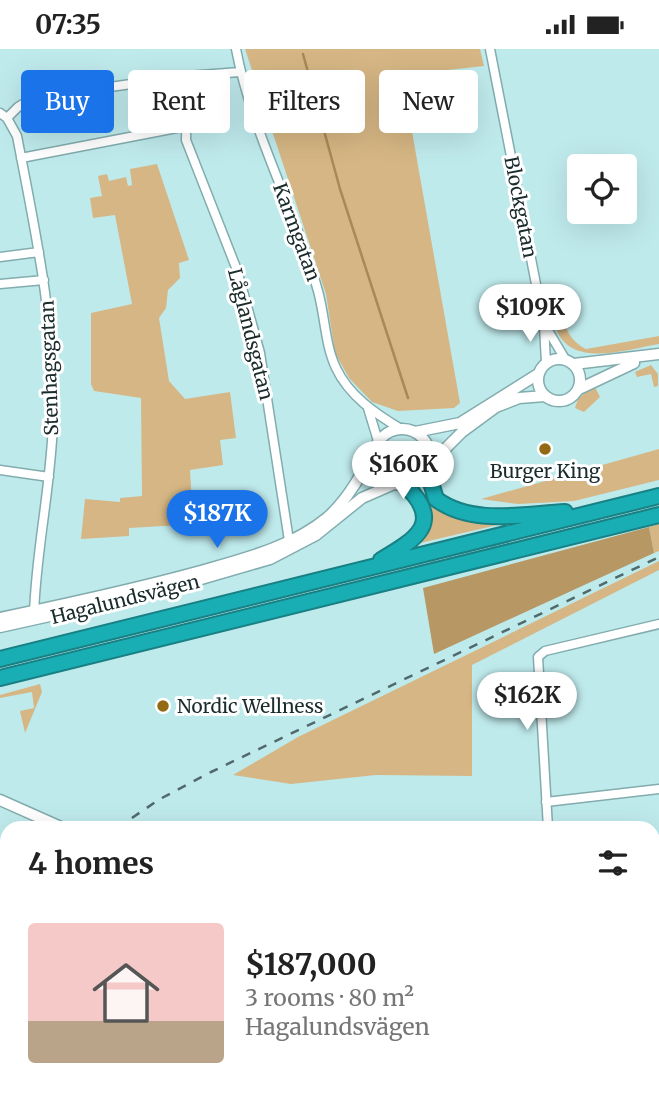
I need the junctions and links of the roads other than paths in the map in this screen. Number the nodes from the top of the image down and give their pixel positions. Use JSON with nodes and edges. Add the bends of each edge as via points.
{"nodes":[{"id":1,"x":236,"y":49,"type":"edge"},
{"id":2,"x":490,"y":49,"type":"edge"},
{"id":3,"x":240,"y":72,"type":"junction"},
{"id":4,"x":230,"y":73,"type":"edge"},
{"id":5,"x":128,"y":84,"type":"edge"},
{"id":6,"x":4,"y":116,"type":"edge"},
{"id":7,"x":151,"y":133,"type":"edge"},
{"id":8,"x":186,"y":133,"type":"edge"},
{"id":9,"x":21,"y":158,"type":"junction"},
{"id":10,"x":38,"y":252,"type":"junction"},
{"id":11,"x":0,"y":257,"type":"edge"},
{"id":12,"x":44,"y":280,"type":"junction"},
{"id":13,"x":0,"y":284,"type":"edge"},
{"id":14,"x":544,"y":325,"type":"junction"},
{"id":15,"x":657,"y":354,"type":"edge"},
{"id":16,"x":569,"y":361,"type":"junction"},
{"id":17,"x":545,"y":363,"type":"junction"},
{"id":18,"x":538,"y":374,"type":"junction"},
{"id":19,"x":579,"y":389,"type":"junction"},
{"id":20,"x":545,"y":396,"type":"junction"},
{"id":21,"x":368,"y":408,"type":"junction"},
{"id":22,"x":401,"y":429,"type":"junction"},
{"id":23,"x":415,"y":432,"type":"junction"},
{"id":24,"x":376,"y":444,"type":"junction"},
{"id":25,"x":428,"y":467,"type":"junction"},
{"id":26,"x":0,"y":470,"type":"edge"},
{"id":27,"x":49,"y":477,"type":"junction"},
{"id":28,"x":399,"y":485,"type":"junction"},
{"id":29,"x":659,"y":496,"type":"edge"},
{"id":30,"x":601,"y":510,"type":"junction"},
{"id":31,"x":659,"y":515,"type":"edge"},
{"id":32,"x":289,"y":546,"type":"junction"},
{"id":33,"x":368,"y":568,"type":"junction"},
{"id":34,"x":34,"y":616,"type":"junction"},
{"id":35,"x":0,"y":618,"type":"edge"},
{"id":36,"x":659,"y":624,"type":"edge"},
{"id":37,"x":0,"y":627,"type":"edge"},
{"id":38,"x":0,"y":659,"type":"edge"},
{"id":39,"x":47,"y":667,"type":"junction"},
{"id":40,"x":0,"y":678,"type":"edge"},
{"id":41,"x":0,"y":686,"type":"edge"},
{"id":42,"x":659,"y":789,"type":"edge"},
{"id":43,"x":0,"y":800,"type":"edge"},
{"id":44,"x":546,"y":802,"type":"junction"},
{"id":45,"x":47,"y":821,"type":"edge"},
{"id":46,"x":547,"y":821,"type":"edge"}],
"edges":[{"from":1,"to":3,"type":"street","name":"Karmgatan"},
{"from":2,"to":14,"type":"street","name":"Blockgatan"},
{"from":3,"to":4,"type":"street"},
{"from":3,"to":21,"type":"street","name":"Karmgatan","via":[[318,290],[335,366]]},
{"from":5,"to":6,"type":"street","via":[[33,98]]},
{"from":6,"to":9,"type":"street","name":"Stenhagsgatan","via":[[17,136]]},
{"from":7,"to":9,"type":"street"},
{"from":8,"to":32,"type":"street","name":"Låglandsgatan","via":[[237,270],[260,353]]},
{"from":9,"to":10,"type":"street","name":"Stenhagsgatan"},
{"from":10,"to":11,"type":"street"},
{"from":10,"to":12,"type":"street","name":"Stenhagsgatan"},
{"from":12,"to":13,"type":"street"},
{"from":12,"to":27,"type":"street","name":"Stenhagsgatan","via":[[53,421]]},
{"from":14,"to":16,"type":"street","name":"Blockgatan"},
{"from":14,"to":17,"type":"street","name":"Blockgatan"},
{"from":15,"to":16,"type":"street"},
{"from":15,"to":19,"type":"street"},
{"from":16,"to":17,"type":"street"},
{"from":16,"to":19,"type":"street","via":[[581,380]]},
{"from":17,"to":18,"type":"street"},
{"from":18,"to":20,"type":"street"},
{"from":18,"to":23,"type":"street","via":[[460,422]]},
{"from":19,"to":20,"type":"street","via":[[564,401]]},
{"from":20,"to":25,"type":"street","name":"Hagalundsvägen","via":[[519,398],[496,407],[462,432]]},
{"from":21,"to":22,"type":"street","name":"Karmgatan"},
{"from":21,"to":24,"type":"street","name":"Karmgatan"},
{"from":22,"to":23,"type":"street"},
{"from":22,"to":24,"type":"street","via":[[392,430]]},
{"from":23,"to":25,"type":"street","via":[[429,450]]},
{"from":24,"to":28,"type":"street","via":[[377,465]]},
{"from":24,"to":32,"type":"street","name":"Hagalundsvägen","via":[[355,486],[338,507]]},
{"from":25,"to":28,"type":"street","name":"Hagalundsvägen","via":[[414,482]]},
{"from":25,"to":30,"type":"highway","via":[[436,499],[471,514]]},
{"from":26,"to":27,"type":"street"},
{"from":27,"to":34,"type":"street","name":"Stenhagsgatan"},
{"from":28,"to":32,"type":"street","name":"Hagalundsvägen","via":[[362,498],[316,535]]},
{"from":28,"to":33,"type":"highway","via":[[424,507],[421,531]]},
{"from":29,"to":30,"type":"highway"},
{"from":30,"to":33,"type":"highway"},
{"from":31,"to":39,"type":"highway"},
{"from":32,"to":34,"type":"street","name":"Hagalundsvägen","via":[[203,580]]},
{"from":33,"to":38,"type":"highway"},
{"from":34,"to":35,"type":"street","name":"Hagalundsvägen"},
{"from":34,"to":37,"type":"street","name":"Hagalundsvägen"},
{"from":36,"to":44,"type":"street","via":[[545,651],[537,662]]},
{"from":39,"to":40,"type":"highway"},
{"from":39,"to":41,"type":"highway"},
{"from":42,"to":44,"type":"street"},
{"from":43,"to":45,"type":"street"},
{"from":44,"to":46,"type":"street"}]}
